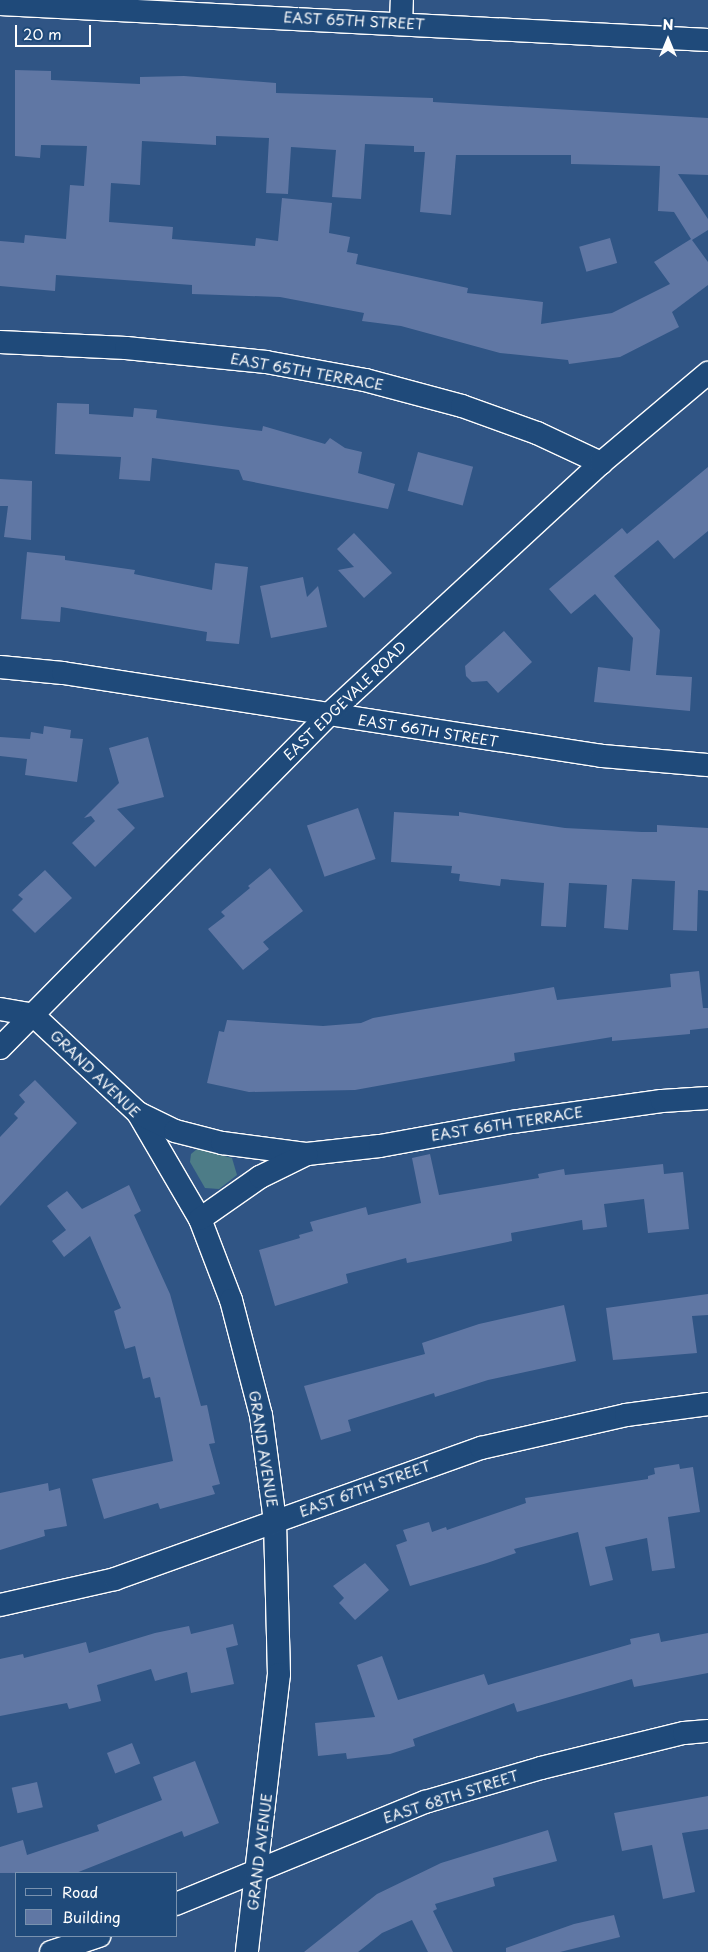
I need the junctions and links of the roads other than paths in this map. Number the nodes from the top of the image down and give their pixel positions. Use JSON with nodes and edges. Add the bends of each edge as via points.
{"nodes":[{"id":1,"x":402,"y":0,"type":"edge"},
{"id":2,"x":23,"y":2,"type":"edge"},
{"id":3,"x":0,"y":4,"type":"edge"},
{"id":4,"x":401,"y":24,"type":"junction"},
{"id":5,"x":708,"y":40,"type":"edge"},
{"id":6,"x":0,"y":342,"type":"edge"},
{"id":7,"x":708,"y":373,"type":"edge"},
{"id":8,"x":601,"y":463,"type":"junction"},
{"id":9,"x":0,"y":668,"type":"edge"},
{"id":10,"x":328,"y":715,"type":"junction"},
{"id":11,"x":708,"y":765,"type":"edge"},
{"id":12,"x":0,"y":1009,"type":"edge"},
{"id":13,"x":33,"y":1015,"type":"junction"},
{"id":14,"x":0,"y":1048,"type":"edge"},
{"id":15,"x":708,"y":1098,"type":"edge"},
{"id":16,"x":138,"y":1113,"type":"junction"},
{"id":17,"x":307,"y":1154,"type":"junction"},
{"id":18,"x":200,"y":1218,"type":"junction"},
{"id":19,"x":708,"y":1404,"type":"edge"},
{"id":20,"x":275,"y":1522,"type":"junction"},
{"id":21,"x":0,"y":1606,"type":"edge"},
{"id":22,"x":708,"y":1731,"type":"edge"},
{"id":23,"x":259,"y":1869,"type":"junction"},
{"id":24,"x":178,"y":1903,"type":"edge"},
{"id":25,"x":96,"y":1937,"type":"edge"},
{"id":26,"x":51,"y":1952,"type":"edge"},
{"id":27,"x":247,"y":1952,"type":"edge"}],
"edges":[{"from":1,"to":4,"type":"street"},
{"from":2,"to":3,"type":"street","name":"EAST 65TH STREET"},
{"from":2,"to":4,"type":"street","name":"EAST 65TH STREET"},
{"from":4,"to":5,"type":"street","name":"EAST 65TH STREET"},
{"from":6,"to":8,"type":"street","name":"EAST 65TH TERRACE","via":[[126,348],[257,361],[365,380],[462,406],[537,433]]},
{"from":7,"to":8,"type":"street","name":"EAST EDGEVALE ROAD"},
{"from":8,"to":10,"type":"street","name":"EAST EDGEVALE ROAD"},
{"from":9,"to":10,"type":"street","name":"EAST 66TH STREET","via":[[63,673]]},
{"from":10,"to":11,"type":"street","name":"EAST 66TH STREET","via":[[602,756]]},
{"from":10,"to":13,"type":"street","name":"EAST EDGEVALE ROAD"},
{"from":12,"to":13,"type":"street"},
{"from":13,"to":14,"type":"street","name":"EAST EDGEVALE ROAD"},
{"from":13,"to":16,"type":"street","name":"GRAND AVENUE"},
{"from":15,"to":17,"type":"street","name":"EAST 66TH TERRACE","via":[[634,1104],[380,1146]]},
{"from":16,"to":17,"type":"street","name":"EAST 66TH TERRACE","via":[[175,1131],[222,1143]]},
{"from":16,"to":18,"type":"street","name":"GRAND AVENUE"},
{"from":17,"to":18,"type":"street","name":"EAST 66TH TERRACE","via":[[260,1176]]},
{"from":18,"to":20,"type":"street","name":"GRAND AVENUE","via":[[231,1300],[261,1415]]},
{"from":19,"to":20,"type":"street","name":"EAST 67TH STREET","via":[[626,1415],[481,1448]]},
{"from":20,"to":21,"type":"street","name":"EAST 67TH STREET","via":[[115,1579]]},
{"from":20,"to":23,"type":"street","name":"GRAND AVENUE","via":[[278,1674]]},
{"from":22,"to":23,"type":"street","name":"EAST 68TH STREET","via":[[684,1733],[541,1768],[425,1802]]},
{"from":23,"to":24,"type":"street","name":"EAST 68TH STREET"},
{"from":23,"to":27,"type":"street","name":"GRAND AVENUE"},
{"from":25,"to":26,"type":"street"}]}
